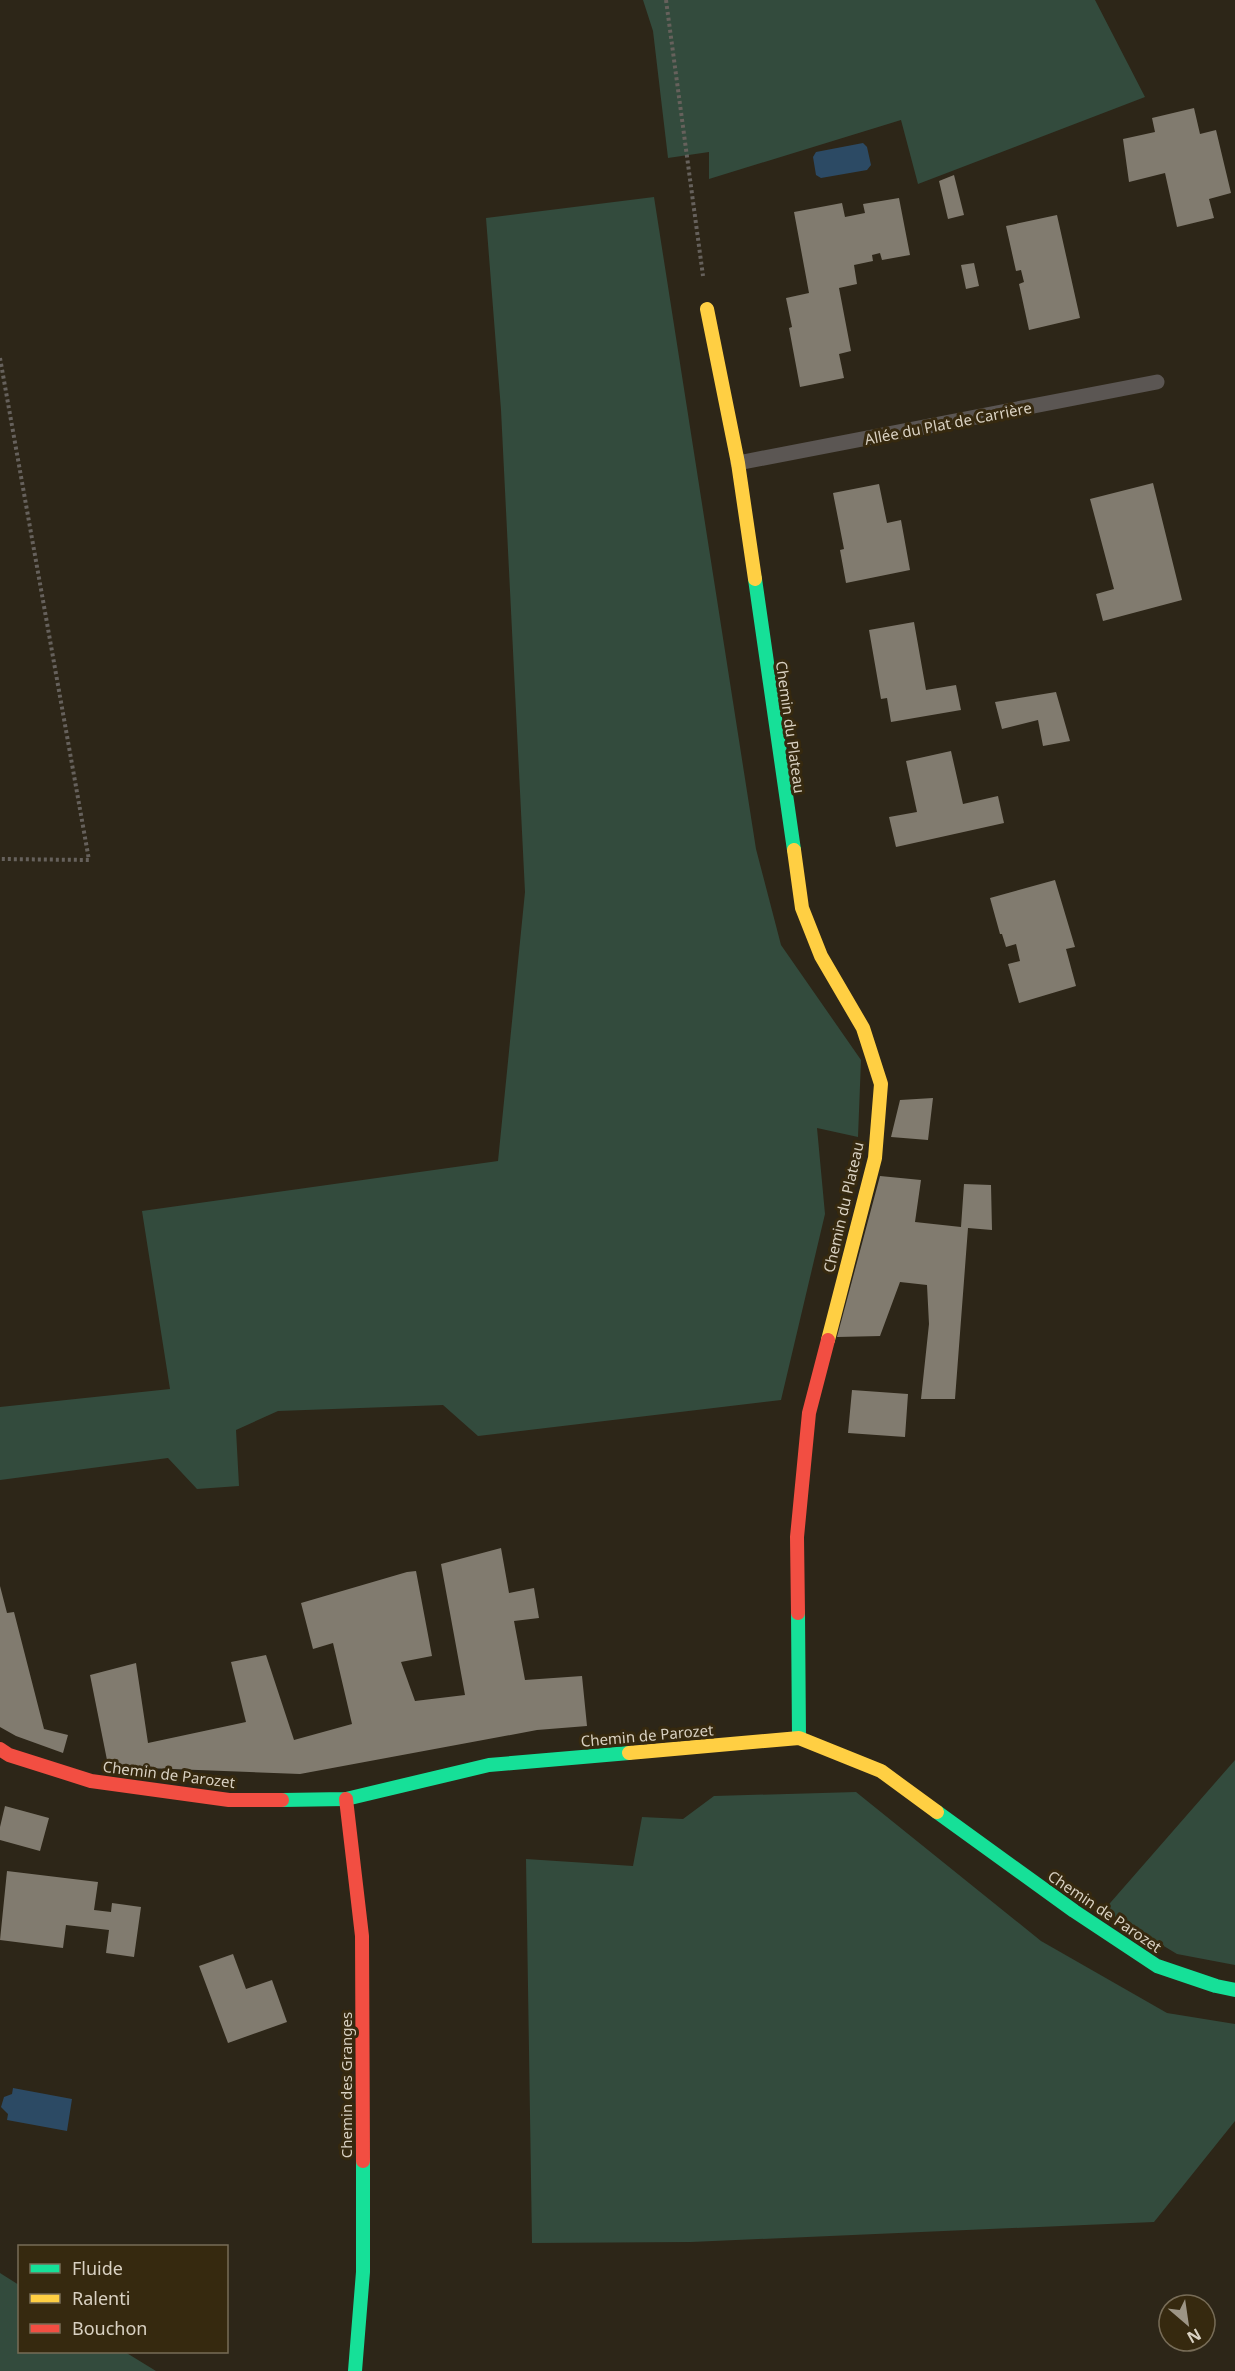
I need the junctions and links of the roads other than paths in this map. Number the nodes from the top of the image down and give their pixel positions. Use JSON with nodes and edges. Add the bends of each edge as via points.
{"nodes":[{"id":1,"x":707,"y":309,"type":"road end"},
{"id":2,"x":1157,"y":382,"type":"dead end"},
{"id":3,"x":738,"y":463,"type":"junction"},
{"id":4,"x":799,"y":1738,"type":"junction"},
{"id":5,"x":0,"y":1749,"type":"edge"},
{"id":6,"x":346,"y":1799,"type":"junction"},
{"id":7,"x":1235,"y":1990,"type":"edge"},
{"id":8,"x":355,"y":2371,"type":"edge"}],
"edges":[{"from":1,"to":3,"type":"street","name":"Chemin du Plateau"},
{"from":2,"to":3,"type":"lane","name":"Allée du Plat de Carrière"},
{"from":3,"to":4,"type":"street","name":"Chemin du Plateau","via":[[801,909],[821,956],[863,1028],[881,1084],[875,1158],[808,1413],[797,1537]]},
{"from":4,"to":6,"type":"street","name":"Chemin de Parozet","via":[[489,1765]]},
{"from":4,"to":7,"type":"street","name":"Chemin de Parozet","via":[[882,1772],[1157,1966]]},
{"from":5,"to":6,"type":"street","name":"Chemin de Parozet","via":[[91,1781],[229,1800]]},
{"from":6,"to":8,"type":"street","name":"Chemin des Granges","via":[[362,1936],[363,2272]]}]}
